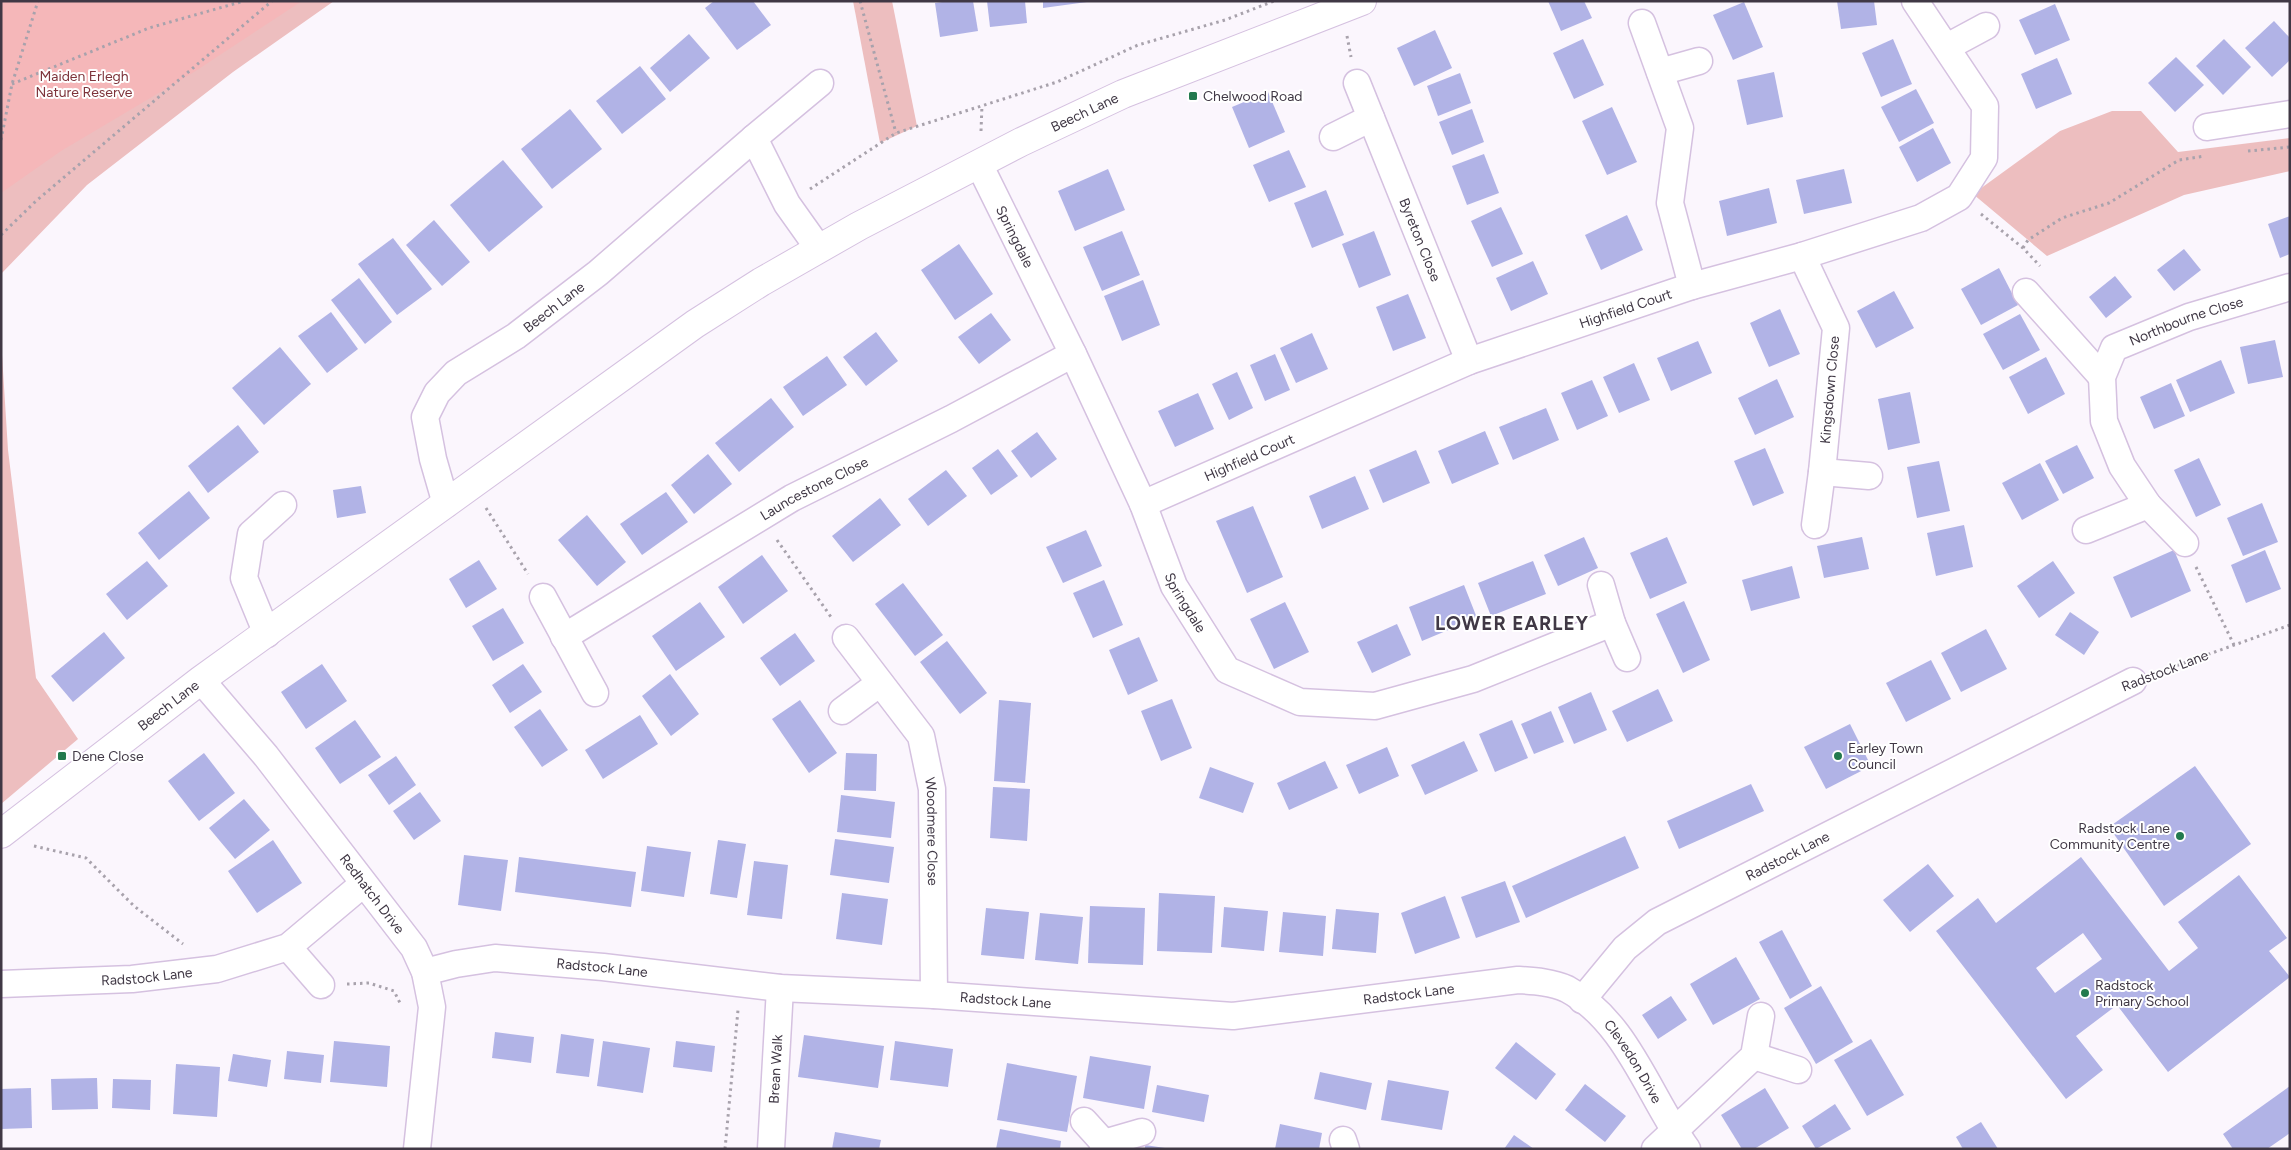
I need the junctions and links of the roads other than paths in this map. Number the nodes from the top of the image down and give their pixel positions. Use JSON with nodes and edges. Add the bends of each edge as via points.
{"nodes":[{"id":1,"x":1915,"y":1,"type":"edge"},
{"id":2,"x":1346,"y":4,"type":"edge"},
{"id":3,"x":1642,"y":23,"type":"dead end"},
{"id":4,"x":1986,"y":26,"type":"dead end"},
{"id":5,"x":1947,"y":47,"type":"junction"},
{"id":6,"x":1699,"y":60,"type":"dead end"},
{"id":7,"x":1660,"y":72,"type":"junction"},
{"id":8,"x":820,"y":83,"type":"dead end"},
{"id":9,"x":1357,"y":83,"type":"dead end"},
{"id":10,"x":2290,"y":114,"type":"edge"},
{"id":11,"x":1371,"y":118,"type":"junction"},
{"id":12,"x":2206,"y":127,"type":"dead end"},
{"id":13,"x":1333,"y":137,"type":"dead end"},
{"id":14,"x":754,"y":138,"type":"junction"},
{"id":15,"x":979,"y":164,"type":"junction"},
{"id":16,"x":819,"y":249,"type":"junction"},
{"id":17,"x":1802,"y":256,"type":"junction"},
{"id":18,"x":1692,"y":286,"type":"junction"},
{"id":19,"x":2290,"y":287,"type":"edge"},
{"id":20,"x":2026,"y":292,"type":"dead end"},
{"id":21,"x":1073,"y":354,"type":"junction"},
{"id":22,"x":1469,"y":361,"type":"junction"},
{"id":23,"x":2102,"y":378,"type":"junction"},
{"id":24,"x":1822,"y":472,"type":"junction"},
{"id":25,"x":1869,"y":476,"type":"dead end"},
{"id":26,"x":446,"y":504,"type":"junction"},
{"id":27,"x":1143,"y":504,"type":"junction"},
{"id":28,"x":283,"y":505,"type":"dead end"},
{"id":29,"x":2148,"y":505,"type":"junction"},
{"id":30,"x":1815,"y":525,"type":"dead end"},
{"id":31,"x":2086,"y":530,"type":"dead end"},
{"id":32,"x":2185,"y":542,"type":"road end"},
{"id":33,"x":1601,"y":585,"type":"dead end"},
{"id":34,"x":543,"y":597,"type":"road end"},
{"id":35,"x":1612,"y":623,"type":"junction"},
{"id":36,"x":267,"y":634,"type":"junction"},
{"id":37,"x":564,"y":638,"type":"junction"},
{"id":38,"x":846,"y":638,"type":"road end"},
{"id":39,"x":1627,"y":658,"type":"dead end"},
{"id":40,"x":201,"y":680,"type":"junction"},
{"id":41,"x":2133,"y":681,"type":"road end"},
{"id":42,"x":880,"y":683,"type":"junction"},
{"id":43,"x":594,"y":693,"type":"dead end"},
{"id":44,"x":842,"y":711,"type":"dead end"},
{"id":45,"x":13,"y":839,"type":"edge"},
{"id":46,"x":364,"y":884,"type":"junction"},
{"id":47,"x":288,"y":947,"type":"junction"},
{"id":48,"x":425,"y":972,"type":"junction"},
{"id":49,"x":1,"y":984,"type":"edge"},
{"id":50,"x":322,"y":985,"type":"road end"},
{"id":51,"x":780,"y":988,"type":"junction"},
{"id":52,"x":934,"y":995,"type":"junction"},
{"id":53,"x":1582,"y":1000,"type":"junction"},
{"id":54,"x":1762,"y":1016,"type":"dead end"},
{"id":55,"x":1754,"y":1056,"type":"junction"},
{"id":56,"x":1798,"y":1070,"type":"dead end"},
{"id":57,"x":1084,"y":1121,"type":"dead end"},
{"id":58,"x":1142,"y":1132,"type":"dead end"},
{"id":59,"x":1680,"y":1140,"type":"edge"},
{"id":60,"x":1104,"y":1146,"type":"edge"},
{"id":61,"x":417,"y":1149,"type":"edge"},
{"id":62,"x":771,"y":1149,"type":"edge"},
{"id":63,"x":1655,"y":1149,"type":"edge"}],
"edges":[{"from":1,"to":5,"type":"street","name":"Highfield Court"},
{"from":2,"to":15,"type":"street","name":"Beech Lane","via":[[1123,94]]},
{"from":3,"to":7,"type":"street"},
{"from":4,"to":5,"type":"street"},
{"from":5,"to":17,"type":"street","name":"Highfield Court","via":[[1985,106],[1984,158],[1960,197],[1921,218]]},
{"from":6,"to":7,"type":"street"},
{"from":7,"to":18,"type":"street","via":[[1680,128],[1670,203]]},
{"from":8,"to":14,"type":"street","name":"Beech Lane"},
{"from":9,"to":11,"type":"street","name":"Byreton Close"},
{"from":10,"to":12,"type":"street"},
{"from":11,"to":13,"type":"street"},
{"from":11,"to":22,"type":"street","name":"Byreton Close"},
{"from":14,"to":16,"type":"street","via":[[787,204]]},
{"from":14,"to":26,"type":"street","name":"Beech Lane","via":[[598,273],[516,336],[456,373],[437,393],[424,417]]},
{"from":15,"to":16,"type":"street","name":"Beech Lane"},
{"from":15,"to":21,"type":"street","name":"Springdale"},
{"from":16,"to":26,"type":"street","name":"Beech Lane","via":[[695,324]]},
{"from":17,"to":18,"type":"street","name":"Highfield Court"},
{"from":17,"to":24,"type":"street","name":"Kingsdown Close","via":[[1836,328]]},
{"from":18,"to":22,"type":"street","name":"Highfield Court"},
{"from":19,"to":23,"type":"street","name":"Northbourne Close","via":[[2189,317],[2114,348]]},
{"from":20,"to":23,"type":"street"},
{"from":21,"to":27,"type":"street","name":"Springdale"},
{"from":21,"to":37,"type":"street","name":"Launcestone Close","via":[[951,420],[792,498]]},
{"from":22,"to":27,"type":"street","name":"Highfield Court"},
{"from":23,"to":29,"type":"street","name":"Northbourne Close","via":[[2104,422],[2122,466]]},
{"from":24,"to":25,"type":"street"},
{"from":24,"to":30,"type":"street","name":"Kingsdown Close"},
{"from":26,"to":36,"type":"street","name":"Beech Lane"},
{"from":27,"to":35,"type":"street","name":"Springdale","via":[[1174,586],[1227,670],[1300,702],[1375,706],[1473,679]]},
{"from":28,"to":36,"type":"street","via":[[251,534],[244,578]]},
{"from":29,"to":31,"type":"street"},
{"from":29,"to":32,"type":"street","name":"Northbourne Close"},
{"from":33,"to":35,"type":"street"},
{"from":34,"to":37,"type":"street"},
{"from":35,"to":39,"type":"street"},
{"from":36,"to":40,"type":"street","name":"Beech Lane"},
{"from":37,"to":43,"type":"street"},
{"from":38,"to":42,"type":"street","name":"Woodmere Close"},
{"from":40,"to":45,"type":"street","name":"Beech Lane"},
{"from":40,"to":46,"type":"street","name":"Redhatch Drive","via":[[266,756]]},
{"from":41,"to":53,"type":"street","name":"Radstock Lane","via":[[1657,922],[1625,948]]},
{"from":42,"to":44,"type":"street"},
{"from":42,"to":52,"type":"street","name":"Woodmere Close","via":[[921,736],[932,789]]},
{"from":46,"to":47,"type":"street","name":"Radstock Lane"},
{"from":46,"to":48,"type":"street","name":"Redhatch Drive","via":[[414,948]]},
{"from":47,"to":49,"type":"street","name":"Radstock Lane","via":[[217,969],[132,979]]},
{"from":47,"to":50,"type":"street"},
{"from":48,"to":51,"type":"street","name":"Radstock Lane","via":[[495,958]]},
{"from":48,"to":61,"type":"street","name":"Redhatch Drive","via":[[432,1007]]},
{"from":51,"to":52,"type":"street","name":"Radstock Lane"},
{"from":51,"to":62,"type":"street","name":"Brean Walk"},
{"from":52,"to":53,"type":"street","name":"Radstock Lane","via":[[1233,1016],[1518,980],[1566,989]]},
{"from":53,"to":59,"type":"street","name":"Clevedon Drive","via":[[1621,1040]]},
{"from":54,"to":55,"type":"street"},
{"from":55,"to":56,"type":"street"},
{"from":55,"to":59,"type":"street"},
{"from":57,"to":60,"type":"street"},
{"from":58,"to":60,"type":"street"},
{"from":59,"to":63,"type":"street"}]}
